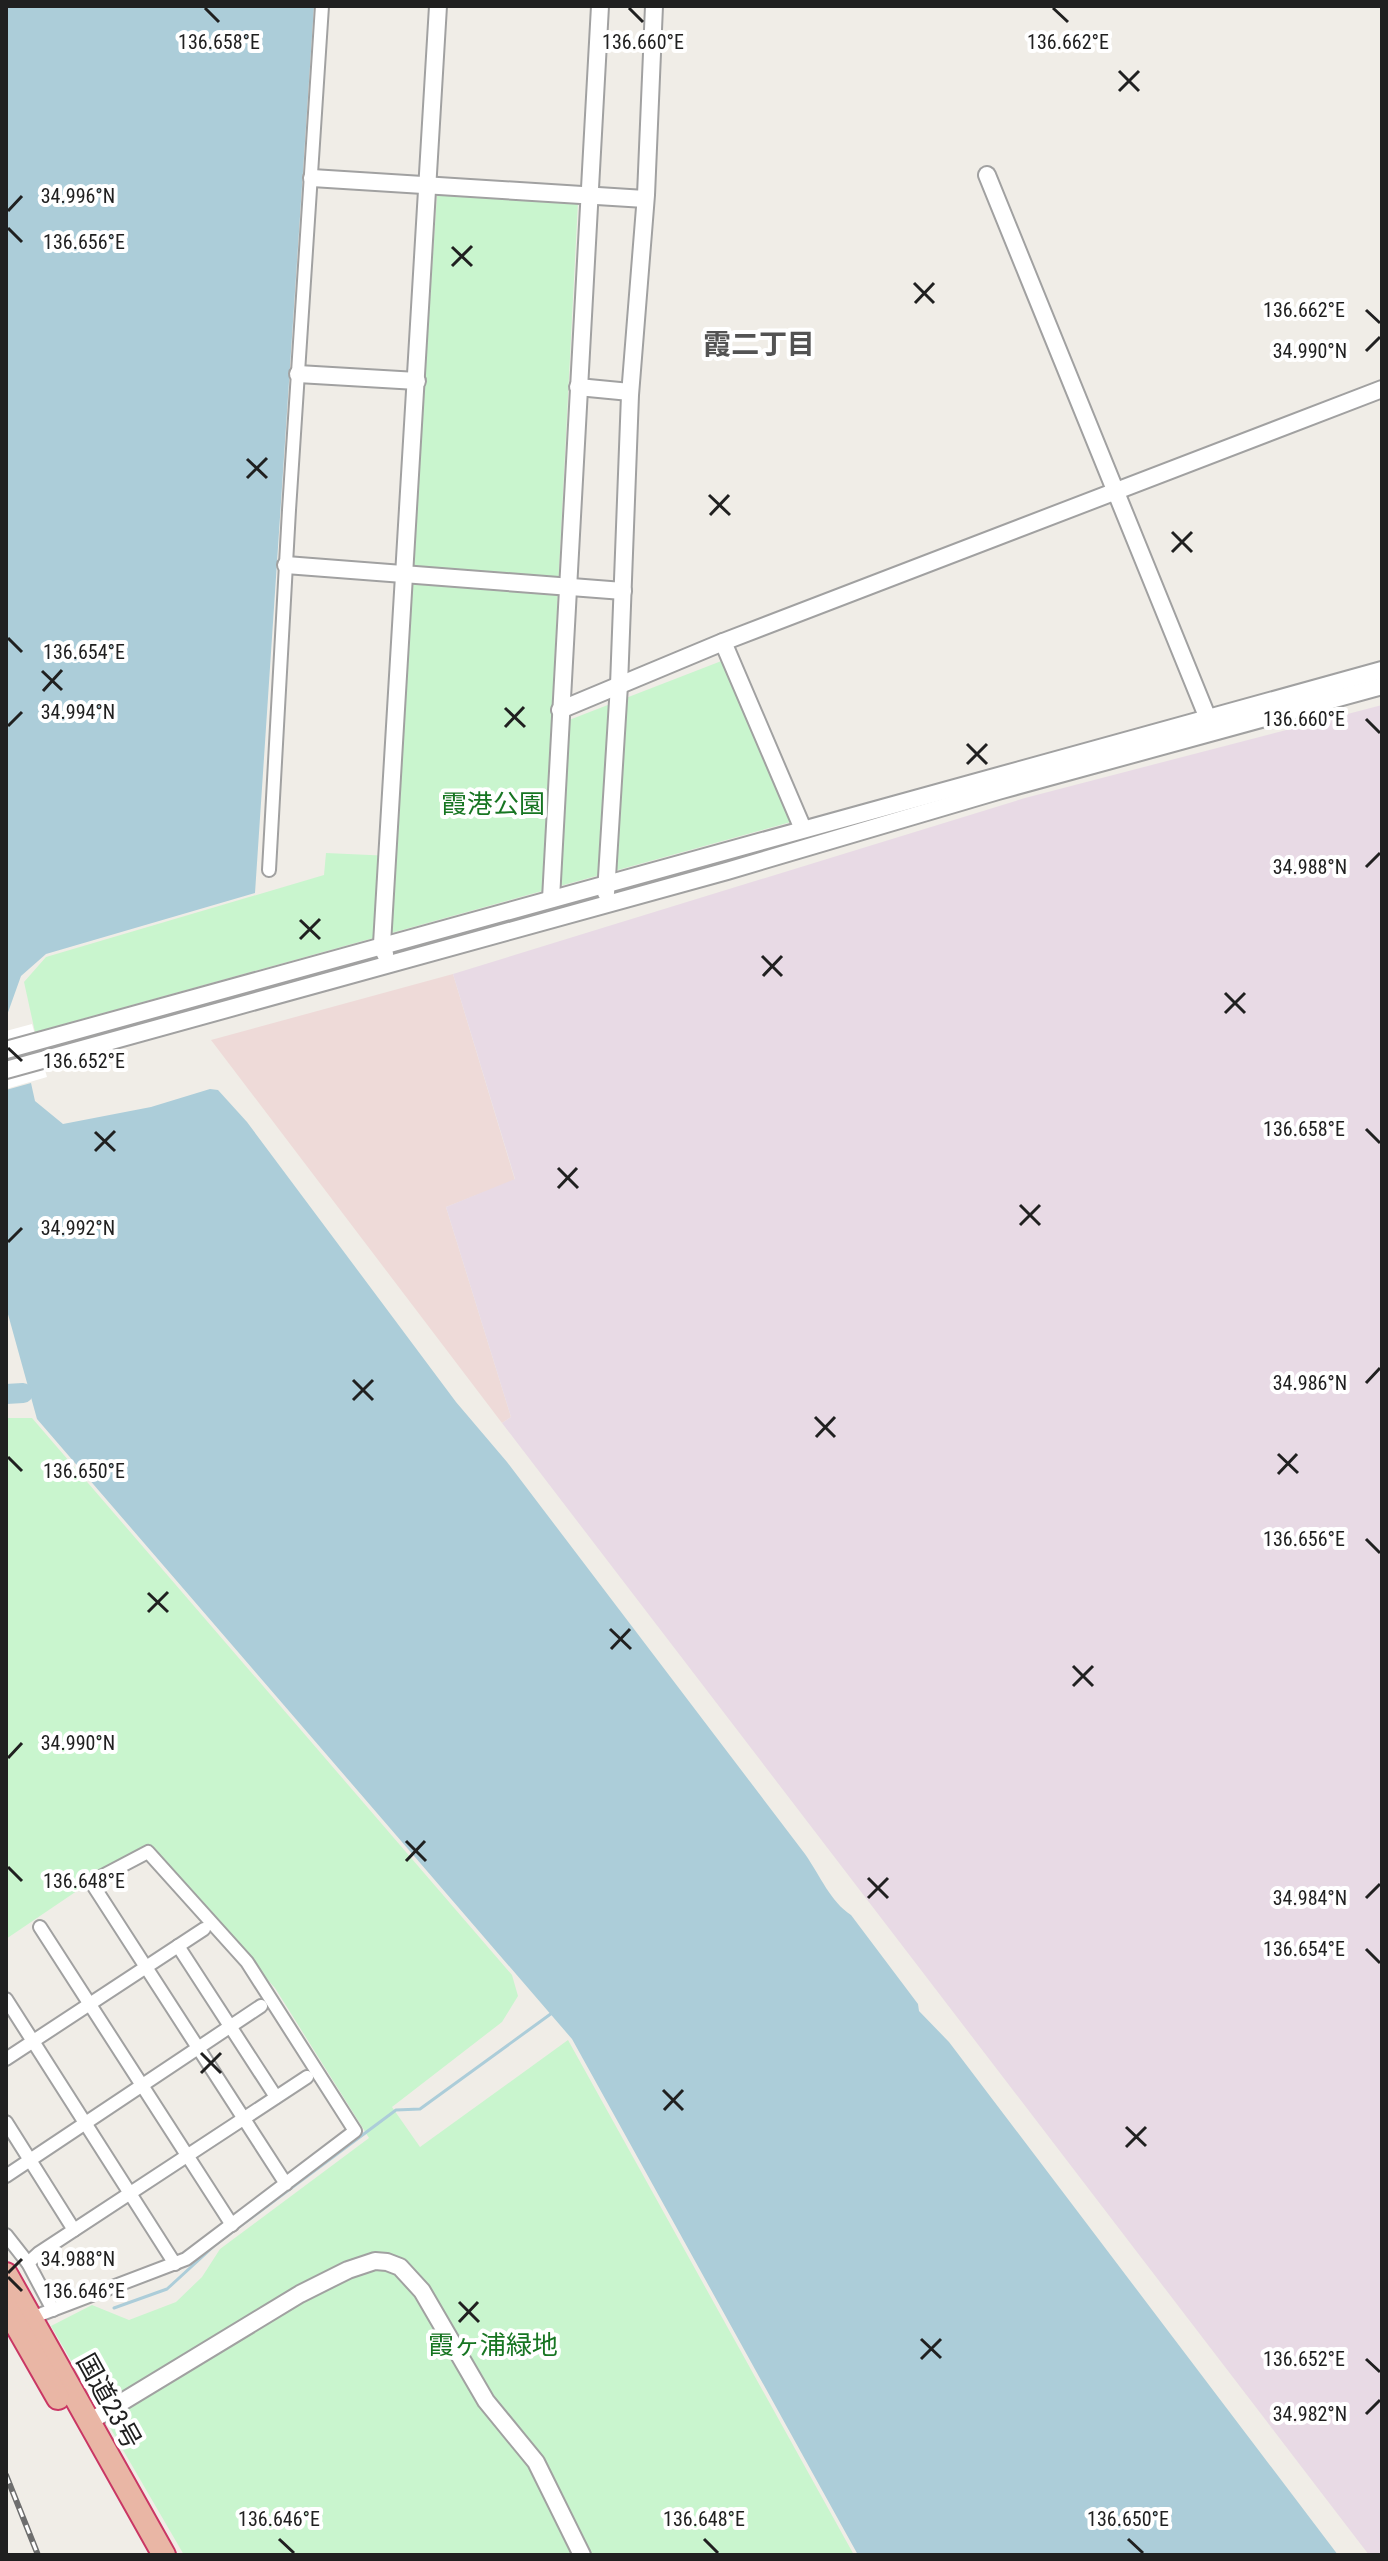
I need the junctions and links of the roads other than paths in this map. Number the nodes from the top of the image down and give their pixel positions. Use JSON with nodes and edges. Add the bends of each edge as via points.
{"nodes":[{"id":1,"x":322,"y":6,"type":"edge"},
{"id":2,"x":438,"y":6,"type":"edge"},
{"id":3,"x":600,"y":6,"type":"edge"},
{"id":4,"x":654,"y":6,"type":"edge"},
{"id":5,"x":987,"y":175,"type":"dead end"},
{"id":6,"x":312,"y":178,"type":"junction"},
{"id":7,"x":428,"y":186,"type":"junction"},
{"id":8,"x":590,"y":195,"type":"junction"},
{"id":9,"x":645,"y":199,"type":"junction"},
{"id":10,"x":298,"y":374,"type":"junction"},
{"id":11,"x":417,"y":381,"type":"junction"},
{"id":12,"x":578,"y":387,"type":"junction"},
{"id":13,"x":1382,"y":389,"type":"edge"},
{"id":14,"x":630,"y":392,"type":"junction"},
{"id":15,"x":1116,"y":491,"type":"junction"},
{"id":16,"x":286,"y":565,"type":"junction"},
{"id":17,"x":405,"y":572,"type":"junction"},
{"id":18,"x":566,"y":584,"type":"junction"},
{"id":19,"x":623,"y":591,"type":"junction"},
{"id":20,"x":723,"y":642,"type":"junction"},
{"id":21,"x":1382,"y":670,"type":"edge"},
{"id":22,"x":619,"y":685,"type":"junction"},
{"id":23,"x":1382,"y":686,"type":"edge"},
{"id":24,"x":560,"y":710,"type":"junction"},
{"id":25,"x":1210,"y":725,"type":"junction"},
{"id":26,"x":803,"y":829,"type":"junction"},
{"id":27,"x":269,"y":870,"type":"dead end"},
{"id":28,"x":606,"y":885,"type":"junction"},
{"id":29,"x":551,"y":899,"type":"junction"},
{"id":30,"x":605,"y":904,"type":"junction"},
{"id":31,"x":382,"y":944,"type":"junction"},
{"id":32,"x":387,"y":963,"type":"junction"},
{"id":33,"x":6,"y":1050,"type":"edge"},
{"id":34,"x":6,"y":1070,"type":"edge"},
{"id":35,"x":40,"y":1927,"type":"dead end"},
{"id":36,"x":204,"y":1929,"type":"dead end"},
{"id":37,"x":178,"y":1946,"type":"junction"},
{"id":38,"x":147,"y":1967,"type":"junction"},
{"id":39,"x":6,"y":1999,"type":"edge"},
{"id":40,"x":89,"y":2004,"type":"junction"},
{"id":41,"x":261,"y":2006,"type":"dead end"},
{"id":42,"x":230,"y":2026,"type":"junction"},
{"id":43,"x":33,"y":2041,"type":"junction"},
{"id":44,"x":198,"y":2048,"type":"junction"},
{"id":45,"x":6,"y":2059,"type":"edge"},
{"id":46,"x":307,"y":2077,"type":"dead end"},
{"id":47,"x":142,"y":2086,"type":"junction"},
{"id":48,"x":276,"y":2097,"type":"junction"},
{"id":49,"x":244,"y":2119,"type":"junction"},
{"id":50,"x":6,"y":2122,"type":"edge"},
{"id":51,"x":87,"y":2123,"type":"junction"},
{"id":52,"x":187,"y":2156,"type":"junction"},
{"id":53,"x":30,"y":2160,"type":"junction"},
{"id":54,"x":6,"y":2176,"type":"edge"},
{"id":55,"x":286,"y":2184,"type":"junction"},
{"id":56,"x":131,"y":2193,"type":"junction"},
{"id":57,"x":232,"y":2225,"type":"junction"},
{"id":58,"x":74,"y":2230,"type":"junction"},
{"id":59,"x":6,"y":2235,"type":"edge"},
{"id":60,"x":28,"y":2263,"type":"junction"},
{"id":61,"x":175,"y":2264,"type":"junction"},
{"id":62,"x":6,"y":2274,"type":"edge"},
{"id":63,"x":53,"y":2310,"type":"junction"},
{"id":64,"x":15,"y":2319,"type":"edge"},
{"id":65,"x":89,"y":2422,"type":"junction"},
{"id":66,"x":148,"y":2555,"type":"edge"},
{"id":67,"x":164,"y":2555,"type":"edge"},
{"id":68,"x":582,"y":2555,"type":"edge"}],
"edges":[{"from":1,"to":6,"type":"street"},
{"from":2,"to":7,"type":"street"},
{"from":3,"to":8,"type":"street"},
{"from":4,"to":9,"type":"street"},
{"from":5,"to":15,"type":"street"},
{"from":6,"to":7,"type":"street"},
{"from":6,"to":10,"type":"street"},
{"from":7,"to":8,"type":"street"},
{"from":7,"to":11,"type":"street"},
{"from":8,"to":9,"type":"street"},
{"from":8,"to":12,"type":"street"},
{"from":9,"to":14,"type":"street"},
{"from":10,"to":11,"type":"street"},
{"from":10,"to":16,"type":"street"},
{"from":11,"to":17,"type":"street"},
{"from":12,"to":14,"type":"street"},
{"from":12,"to":18,"type":"street"},
{"from":13,"to":15,"type":"street"},
{"from":14,"to":19,"type":"street"},
{"from":15,"to":20,"type":"street"},
{"from":15,"to":25,"type":"street"},
{"from":16,"to":17,"type":"street"},
{"from":16,"to":27,"type":"street"},
{"from":17,"to":18,"type":"street"},
{"from":17,"to":31,"type":"street"},
{"from":18,"to":19,"type":"street"},
{"from":18,"to":24,"type":"street"},
{"from":19,"to":22,"type":"street"},
{"from":20,"to":22,"type":"street"},
{"from":20,"to":26,"type":"street"},
{"from":21,"to":25,"type":"street"},
{"from":22,"to":24,"type":"street"},
{"from":22,"to":28,"type":"street"},
{"from":23,"to":25,"type":"street"},
{"from":24,"to":29,"type":"street"},
{"from":25,"to":26,"type":"street"},
{"from":25,"to":30,"type":"street"},
{"from":26,"to":28,"type":"street"},
{"from":28,"to":29,"type":"street"},
{"from":28,"to":30,"type":"street"},
{"from":29,"to":30,"type":"street"},
{"from":29,"to":31,"type":"street"},
{"from":30,"to":32,"type":"street"},
{"from":31,"to":32,"type":"street"},
{"from":31,"to":33,"type":"street"},
{"from":32,"to":34,"type":"street"},
{"from":35,"to":40,"type":"street"},
{"from":36,"to":37,"type":"street"},
{"from":37,"to":38,"type":"street"},
{"from":37,"to":42,"type":"street"},
{"from":38,"to":40,"type":"street"},
{"from":38,"to":44,"type":"street"},
{"from":38,"to":55,"type":"street","via":[[91,1882],[148,1852],[247,1962],[355,2131]]},
{"from":39,"to":43,"type":"street"},
{"from":40,"to":43,"type":"street"},
{"from":40,"to":47,"type":"street"},
{"from":41,"to":42,"type":"street"},
{"from":42,"to":44,"type":"street"},
{"from":42,"to":48,"type":"street"},
{"from":43,"to":45,"type":"street"},
{"from":43,"to":51,"type":"street"},
{"from":44,"to":47,"type":"street"},
{"from":44,"to":49,"type":"street"},
{"from":46,"to":48,"type":"street"},
{"from":47,"to":51,"type":"street"},
{"from":47,"to":52,"type":"street"},
{"from":48,"to":49,"type":"street"},
{"from":49,"to":52,"type":"street"},
{"from":49,"to":55,"type":"street"},
{"from":50,"to":53,"type":"street"},
{"from":51,"to":53,"type":"street"},
{"from":51,"to":56,"type":"street"},
{"from":52,"to":56,"type":"street"},
{"from":52,"to":57,"type":"street"},
{"from":53,"to":54,"type":"street"},
{"from":53,"to":58,"type":"street"},
{"from":55,"to":57,"type":"street"},
{"from":56,"to":58,"type":"street"},
{"from":56,"to":61,"type":"street"},
{"from":57,"to":61,"type":"street"},
{"from":58,"to":60,"type":"street"},
{"from":59,"to":60,"type":"street"},
{"from":60,"to":63,"type":"street"},
{"from":61,"to":63,"type":"street"},
{"from":62,"to":64,"type":"highway","name":"国道23号"},
{"from":63,"to":64,"type":"street"},
{"from":64,"to":65,"type":"highway","name":"国道23号"},
{"from":64,"to":66,"type":"highway","name":"国道23号"},
{"from":65,"to":67,"type":"highway","name":"国道23号"},
{"from":65,"to":68,"type":"street","via":[[300,2294],[348,2270],[387,2262],[400,2267],[422,2291],[486,2401],[536,2462]]}]}
